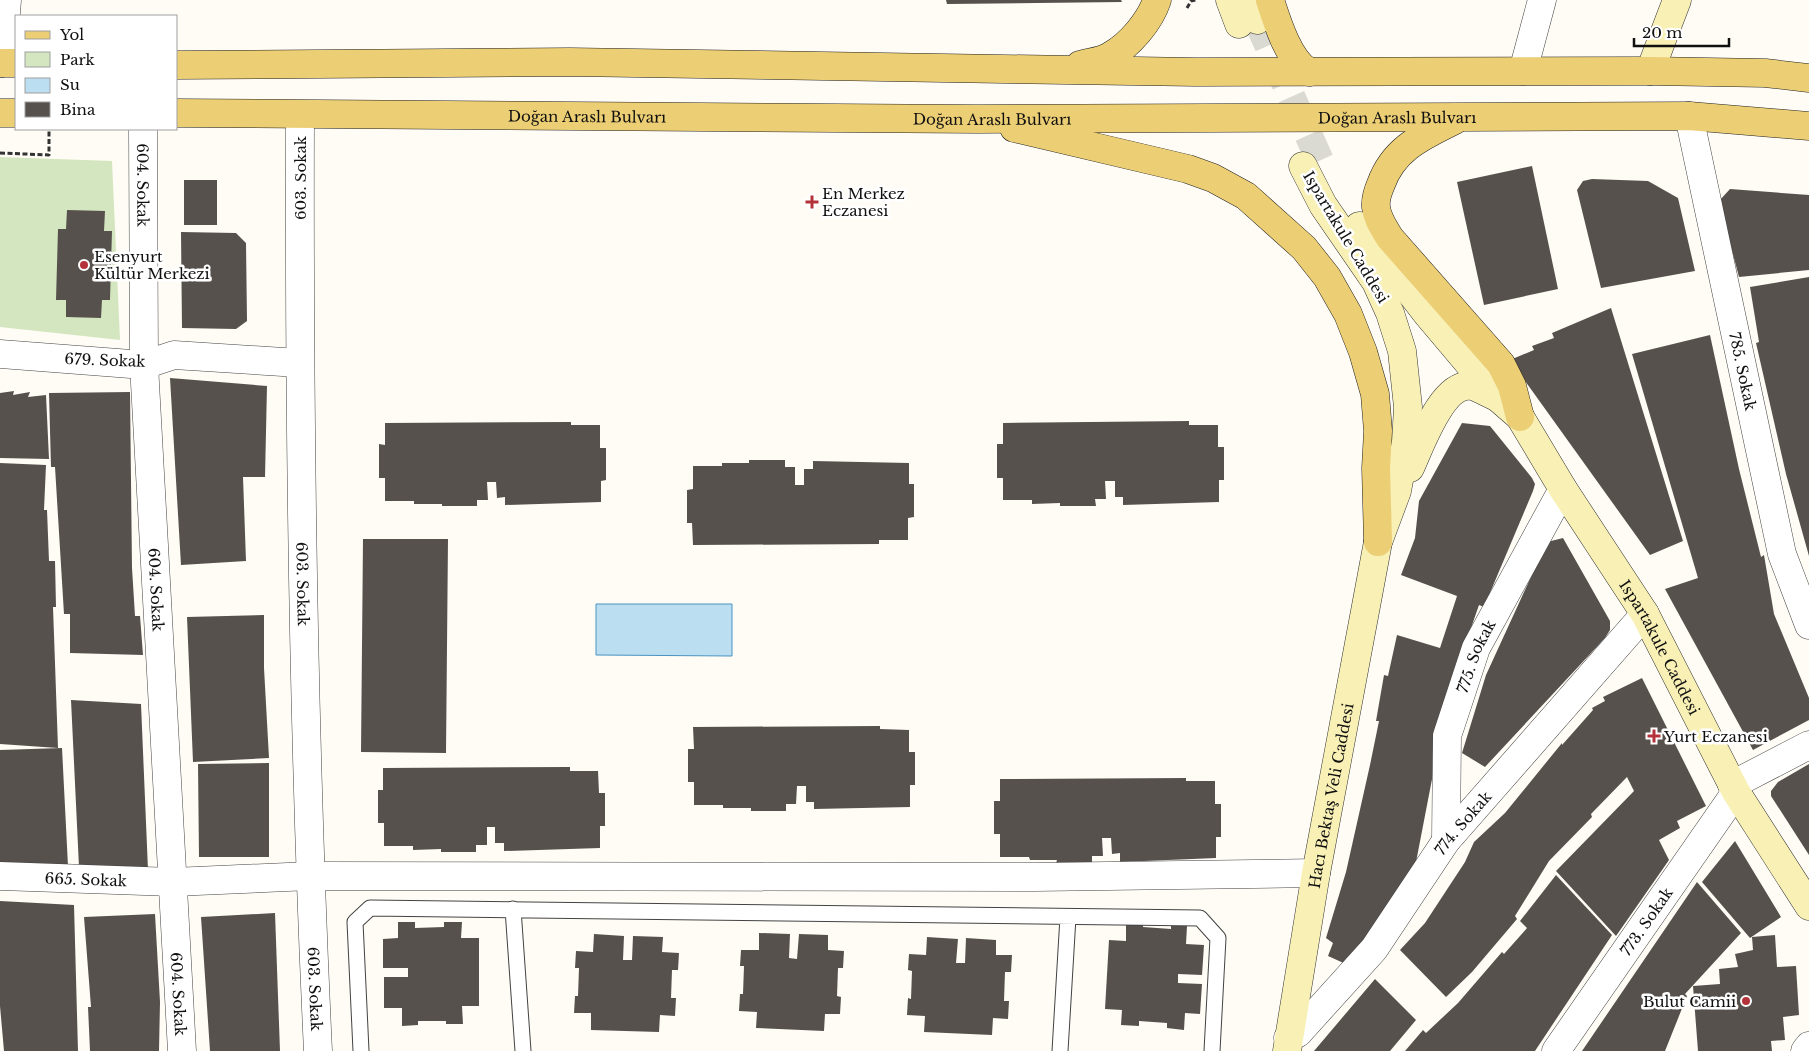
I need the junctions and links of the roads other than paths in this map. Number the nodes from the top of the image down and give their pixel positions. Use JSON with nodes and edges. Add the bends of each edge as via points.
{"nodes":[{"id":1,"x":8,"y":0,"type":"edge"},
{"id":2,"x":1157,"y":0,"type":"edge"},
{"id":3,"x":1542,"y":0,"type":"edge"},
{"id":4,"x":1677,"y":0,"type":"edge"},
{"id":5,"x":1250,"y":9,"type":"edge"},
{"id":6,"x":6,"y":63,"type":"edge"},
{"id":7,"x":178,"y":64,"type":"edge"},
{"id":8,"x":1057,"y":71,"type":"junction"},
{"id":9,"x":1523,"y":71,"type":"junction"},
{"id":10,"x":1650,"y":71,"type":"junction"},
{"id":11,"x":1309,"y":72,"type":"junction"},
{"id":12,"x":1809,"y":78,"type":"edge"},
{"id":13,"x":0,"y":113,"type":"edge"},
{"id":14,"x":15,"y":113,"type":"edge"},
{"id":15,"x":178,"y":113,"type":"edge"},
{"id":16,"x":300,"y":115,"type":"junction"},
{"id":17,"x":1689,"y":116,"type":"junction"},
{"id":18,"x":1461,"y":117,"type":"junction"},
{"id":19,"x":978,"y":119,"type":"junction"},
{"id":20,"x":1809,"y":126,"type":"edge"},
{"id":21,"x":143,"y":130,"type":"edge"},
{"id":22,"x":0,"y":354,"type":"edge"},
{"id":23,"x":299,"y":363,"type":"junction"},
{"id":24,"x":144,"y":365,"type":"junction"},
{"id":25,"x":1497,"y":398,"type":"junction"},
{"id":26,"x":1520,"y":417,"type":"junction"},
{"id":27,"x":1563,"y":489,"type":"junction"},
{"id":28,"x":1397,"y":491,"type":"junction"},
{"id":29,"x":1378,"y":542,"type":"junction"},
{"id":30,"x":1645,"y":614,"type":"junction"},
{"id":31,"x":1809,"y":625,"type":"edge"},
{"id":32,"x":1809,"y":745,"type":"edge"},
{"id":33,"x":1734,"y":789,"type":"junction"},
{"id":34,"x":1446,"y":842,"type":"junction"},
{"id":35,"x":1316,"y":873,"type":"junction"},
{"id":36,"x":0,"y":876,"type":"edge"},
{"id":37,"x":310,"y":876,"type":"junction"},
{"id":38,"x":173,"y":882,"type":"junction"},
{"id":39,"x":1809,"y":906,"type":"edge"},
{"id":40,"x":513,"y":909,"type":"junction"},
{"id":41,"x":1068,"y":916,"type":"junction"},
{"id":42,"x":1288,"y":1044,"type":"edge"},
{"id":43,"x":1809,"y":1046,"type":"edge"},
{"id":44,"x":182,"y":1051,"type":"edge"},
{"id":45,"x":318,"y":1051,"type":"edge"},
{"id":46,"x":361,"y":1051,"type":"edge"},
{"id":47,"x":523,"y":1051,"type":"edge"},
{"id":48,"x":1060,"y":1051,"type":"edge"},
{"id":49,"x":1212,"y":1051,"type":"edge"},
{"id":50,"x":1556,"y":1051,"type":"edge"},
{"id":51,"x":1805,"y":1051,"type":"edge"}],
"edges":[{"from":1,"to":6,"type":"street"},
{"from":2,"to":8,"type":"main road","via":[[1134,37],[1110,57]]},
{"from":3,"to":9,"type":"street"},
{"from":4,"to":10,"type":"street"},
{"from":5,"to":11,"type":"main road","via":[[1300,67]]},
{"from":7,"to":8,"type":"main road","via":[[570,62]]},
{"from":8,"to":11,"type":"main road"},
{"from":9,"to":10,"type":"main road"},
{"from":9,"to":11,"type":"main road"},
{"from":10,"to":12,"type":"main road","via":[[1765,73]]},
{"from":13,"to":14,"type":"main road"},
{"from":15,"to":16,"type":"main road","name":"Doğan Araslı Bulvarı"},
{"from":16,"to":19,"type":"main road","name":"Doğan Araslı Bulvarı","via":[[574,114]]},
{"from":16,"to":23,"type":"street","name":"603. Sokak"},
{"from":17,"to":18,"type":"main road","name":"Doğan Araslı Bulvarı"},
{"from":17,"to":20,"type":"main road","name":"Doğan Araslı Bulvarı"},
{"from":17,"to":31,"type":"street","name":"785. Sokak","via":[[1782,554]]},
{"from":18,"to":19,"type":"main road","name":"Doğan Araslı Bulvarı"},
{"from":18,"to":26,"type":"main road","via":[[1416,139],[1396,156],[1386,170],[1375,205],[1390,238],[1501,364],[1512,386]]},
{"from":19,"to":29,"type":"main road","via":[[1188,169],[1213,178],[1246,196],[1304,248],[1327,277],[1348,314],[1375,394]]},
{"from":21,"to":24,"type":"street","name":"604. Sokak"},
{"from":22,"to":24,"type":"street","name":"679. Sokak"},
{"from":23,"to":24,"type":"street","name":"679. Sokak","via":[[174,355]]},
{"from":23,"to":37,"type":"street","name":"603. Sokak"},
{"from":24,"to":38,"type":"street","name":"604. Sokak"},
{"from":25,"to":26,"type":"street","name":"Ispartakule Caddesi"},
{"from":25,"to":28,"type":"street","via":[[1472,386],[1450,393],[1432,420]]},
{"from":25,"to":28,"type":"street","name":"Ispartakule Caddesi","via":[[1366,237],[1312,164],[1322,205],[1376,282],[1402,351],[1408,407],[1406,442]]},
{"from":26,"to":27,"type":"street","name":"Ispartakule Caddesi"},
{"from":27,"to":30,"type":"street","name":"Ispartakule Caddesi"},
{"from":27,"to":34,"type":"street","name":"775. Sokak","via":[[1476,648],[1447,736]]},
{"from":28,"to":29,"type":"street","name":"Ispartakule Caddesi"},
{"from":29,"to":35,"type":"street","name":"Hacı Bektaş Veli Caddesi"},
{"from":30,"to":33,"type":"street","name":"Ispartakule Caddesi"},
{"from":30,"to":34,"type":"street","name":"774. Sokak"},
{"from":32,"to":33,"type":"street"},
{"from":33,"to":39,"type":"street","name":"Ispartakule Caddesi"},
{"from":33,"to":50,"type":"street","name":"773. Sokak"},
{"from":34,"to":42,"type":"street","name":"774. Sokak","via":[[1374,949]]},
{"from":35,"to":37,"type":"street","name":"665. Sokak","via":[[1035,878]]},
{"from":35,"to":42,"type":"street","name":"Hacı Bektaş Veli Caddesi"},
{"from":36,"to":38,"type":"street","name":"665. Sokak"},
{"from":37,"to":38,"type":"street","name":"665. Sokak"},
{"from":37,"to":45,"type":"street","name":"603. Sokak"},
{"from":38,"to":44,"type":"street","name":"604. Sokak"},
{"from":40,"to":41,"type":"lane"},
{"from":40,"to":46,"type":"lane","via":[[370,908],[355,922]]},
{"from":40,"to":47,"type":"lane"},
{"from":41,"to":48,"type":"lane"},
{"from":41,"to":49,"type":"lane","via":[[1200,918],[1218,938]]},
{"from":43,"to":51,"type":"street"}]}
